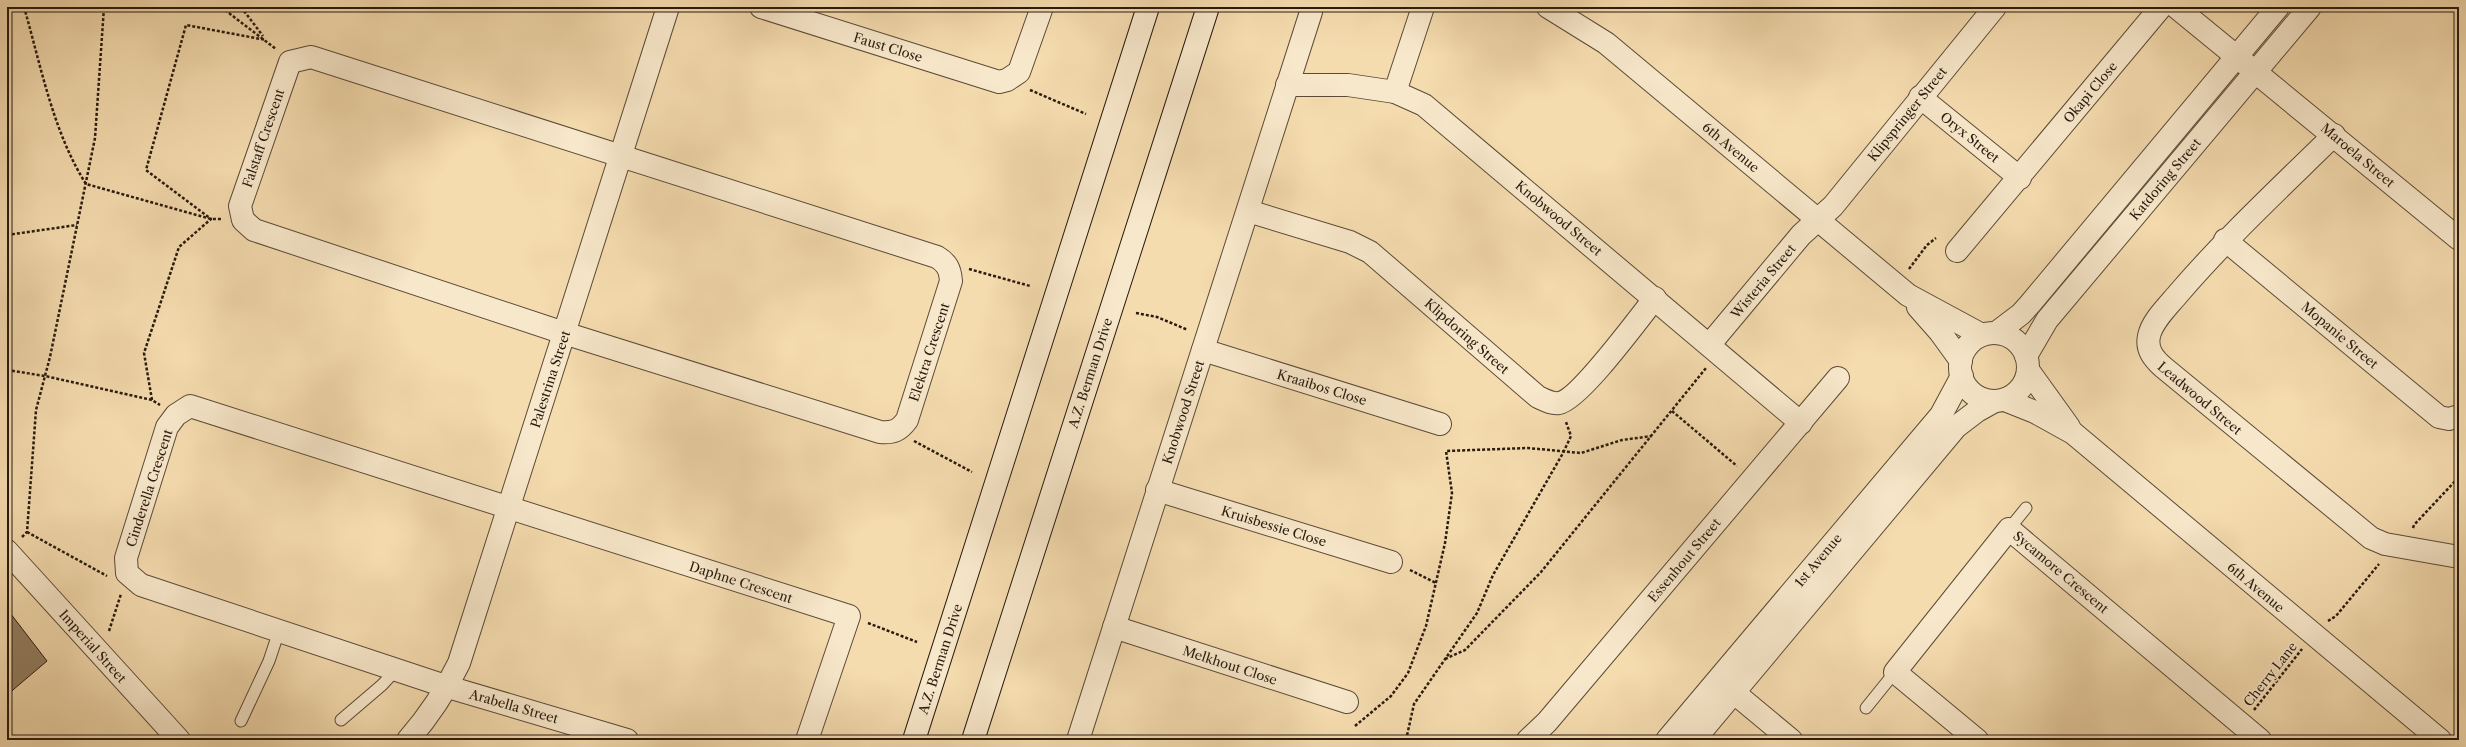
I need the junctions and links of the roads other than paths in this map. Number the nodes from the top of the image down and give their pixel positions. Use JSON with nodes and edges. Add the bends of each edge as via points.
{"nodes":[{"id":1,"x":668,"y":7,"type":"edge"},
{"id":2,"x":762,"y":7,"type":"edge"},
{"id":3,"x":1042,"y":7,"type":"edge"},
{"id":4,"x":1148,"y":7,"type":"edge"},
{"id":5,"x":1208,"y":7,"type":"edge"},
{"id":6,"x":1423,"y":7,"type":"edge"},
{"id":7,"x":1548,"y":7,"type":"edge"},
{"id":8,"x":1995,"y":7,"type":"edge"},
{"id":9,"x":2161,"y":7,"type":"edge"},
{"id":10,"x":2176,"y":7,"type":"edge"},
{"id":11,"x":2278,"y":7,"type":"edge"},
{"id":12,"x":2310,"y":7,"type":"edge"},
{"id":13,"x":1311,"y":12,"type":"dead end"},
{"id":14,"x":2236,"y":57,"type":"junction"},
{"id":15,"x":2256,"y":72,"type":"junction"},
{"id":16,"x":1287,"y":85,"type":"junction"},
{"id":17,"x":1396,"y":92,"type":"junction"},
{"id":18,"x":1920,"y":97,"type":"junction"},
{"id":19,"x":2334,"y":135,"type":"junction"},
{"id":20,"x":622,"y":155,"type":"junction"},
{"id":21,"x":2020,"y":178,"type":"junction"},
{"id":22,"x":1248,"y":210,"type":"junction"},
{"id":23,"x":1817,"y":220,"type":"junction"},
{"id":24,"x":2459,"y":239,"type":"edge"},
{"id":25,"x":2225,"y":240,"type":"junction"},
{"id":26,"x":1957,"y":251,"type":"dead end"},
{"id":27,"x":1908,"y":295,"type":"junction"},
{"id":28,"x":1655,"y":298,"type":"junction"},
{"id":29,"x":564,"y":333,"type":"junction"},
{"id":30,"x":1989,"y":334,"type":"junction"},
{"id":31,"x":1205,"y":344,"type":"junction"},
{"id":32,"x":1714,"y":348,"type":"junction"},
{"id":33,"x":2027,"y":363,"type":"junction"},
{"id":34,"x":1961,"y":369,"type":"junction"},
{"id":35,"x":1838,"y":378,"type":"dead end"},
{"id":36,"x":2000,"y":400,"type":"junction"},
{"id":37,"x":2459,"y":416,"type":"edge"},
{"id":38,"x":1801,"y":423,"type":"junction"},
{"id":39,"x":1440,"y":424,"type":"dead end"},
{"id":40,"x":2073,"y":433,"type":"junction"},
{"id":41,"x":1157,"y":490,"type":"junction"},
{"id":42,"x":509,"y":507,"type":"junction"},
{"id":43,"x":2026,"y":508,"type":"dead end"},
{"id":44,"x":2010,"y":529,"type":"junction"},
{"id":45,"x":14,"y":544,"type":"edge"},
{"id":46,"x":2459,"y":557,"type":"edge"},
{"id":47,"x":1391,"y":562,"type":"road end"},
{"id":48,"x":1114,"y":627,"type":"junction"},
{"id":49,"x":279,"y":631,"type":"junction"},
{"id":50,"x":396,"y":670,"type":"junction"},
{"id":51,"x":1895,"y":672,"type":"junction"},
{"id":52,"x":1726,"y":686,"type":"junction"},
{"id":53,"x":448,"y":687,"type":"junction"},
{"id":54,"x":1347,"y":702,"type":"dead end"},
{"id":55,"x":1866,"y":708,"type":"dead end"},
{"id":56,"x":341,"y":720,"type":"dead end"},
{"id":57,"x":241,"y":721,"type":"dead end"},
{"id":58,"x":2248,"y":730,"type":"edge"},
{"id":59,"x":594,"y":735,"type":"edge"},
{"id":60,"x":179,"y":740,"type":"edge"},
{"id":61,"x":408,"y":740,"type":"edge"},
{"id":62,"x":627,"y":740,"type":"edge"},
{"id":63,"x":807,"y":740,"type":"edge"},
{"id":64,"x":914,"y":740,"type":"edge"},
{"id":65,"x":973,"y":740,"type":"edge"},
{"id":66,"x":1078,"y":740,"type":"edge"},
{"id":67,"x":1528,"y":740,"type":"edge"},
{"id":68,"x":1667,"y":740,"type":"edge"},
{"id":69,"x":1694,"y":740,"type":"edge"},
{"id":70,"x":1791,"y":740,"type":"edge"},
{"id":71,"x":1977,"y":740,"type":"edge"},
{"id":72,"x":2440,"y":740,"type":"edge"}],
"edges":[{"from":1,"to":20,"type":"street","name":"Palestrina Street"},
{"from":2,"to":3,"type":"street","name":"Faust Close","via":[[999,82],[1015,76],[1024,63]]},
{"from":4,"to":64,"type":"street","name":"A.Z. Berman Drive"},
{"from":5,"to":65,"type":"street","name":"A.Z. Berman Drive"},
{"from":6,"to":17,"type":"street"},
{"from":7,"to":23,"type":"street","name":"6th Avenue","via":[[1606,43]]},
{"from":8,"to":18,"type":"street","name":"Klipspringer Street"},
{"from":9,"to":21,"type":"street","name":"Okapi Close"},
{"from":10,"to":14,"type":"street","name":"Maroela Street"},
{"from":11,"to":14,"type":"street","name":"Katdoring Street"},
{"from":12,"to":15,"type":"street","name":"Katdoring Street"},
{"from":13,"to":16,"type":"street","name":"Knobwood Street"},
{"from":14,"to":15,"type":"street","name":"Maroela Street"},
{"from":14,"to":30,"type":"street","name":"Katdoring Street","via":[[2021,314]]},
{"from":15,"to":19,"type":"street","name":"Maroela Street"},
{"from":15,"to":33,"type":"street","name":"Katdoring Street","via":[[2047,320]]},
{"from":16,"to":17,"type":"street","name":"Knobwood Street","via":[[1348,86]]},
{"from":16,"to":22,"type":"street","name":"Knobwood Street"},
{"from":17,"to":28,"type":"street","name":"Knobwood Street","via":[[1424,105]]},
{"from":18,"to":21,"type":"street","name":"Oryx Street"},
{"from":18,"to":23,"type":"street","name":"Klipspringer Street","via":[[1833,206]]},
{"from":19,"to":24,"type":"street","name":"Maroela Street"},
{"from":19,"to":25,"type":"street","name":"Leadwood Street"},
{"from":20,"to":29,"type":"street","name":"Palestrina Street"},
{"from":20,"to":29,"type":"street","name":"Falstaff Crescent","via":[[311,57],[290,62],[240,206],[243,220],[254,230]]},
{"from":20,"to":29,"type":"street","name":"Elektra Crescent","via":[[937,257],[945,262],[950,271],[951,281],[907,420],[901,429],[891,433],[880,432]]},
{"from":21,"to":26,"type":"street","name":"Okapi Close"},
{"from":22,"to":28,"type":"street","name":"Klipdoring Street","via":[[1350,242],[1370,252],[1538,397],[1550,402],[1565,400],[1580,388]]},
{"from":22,"to":31,"type":"street","name":"Knobwood Street"},
{"from":23,"to":27,"type":"street","name":"6th Avenue"},
{"from":23,"to":32,"type":"street","name":"Wisteria Street","via":[[1802,235]]},
{"from":25,"to":37,"type":"street","name":"Mopanie Street","via":[[2439,417],[2449,419]]},
{"from":25,"to":46,"type":"street","name":"Leadwood Street","via":[[2151,328],[2148,337],[2151,354],[2371,538],[2385,544]]},
{"from":27,"to":30,"type":"street","name":"6th Avenue"},
{"from":27,"to":34,"type":"street","name":"6th Avenue","via":[[1940,332]]},
{"from":28,"to":32,"type":"street","name":"Knobwood Street"},
{"from":29,"to":42,"type":"street","name":"Palestrina Street"},
{"from":30,"to":33,"type":"street","via":[[2015,340]]},
{"from":30,"to":34,"type":"street","via":[[1969,344]]},
{"from":31,"to":39,"type":"street","name":"Kraaibos Close"},
{"from":31,"to":41,"type":"street","name":"Knobwood Street"},
{"from":32,"to":38,"type":"street","name":"Knobwood Street"},
{"from":33,"to":36,"type":"street","via":[[2021,389]]},
{"from":33,"to":40,"type":"street","name":"6th Avenue"},
{"from":34,"to":36,"type":"street","via":[[1972,393],[1985,400]]},
{"from":34,"to":52,"type":"street","name":"1st Avenue","via":[[1941,415]]},
{"from":35,"to":38,"type":"street","name":"Essenhout Street"},
{"from":36,"to":40,"type":"street","name":"6th Avenue","via":[[2035,412]]},
{"from":36,"to":52,"type":"street","name":"1st Avenue","via":[[1977,411],[1956,427]]},
{"from":38,"to":67,"type":"street","name":"Essenhout Street","via":[[1547,722]]},
{"from":40,"to":72,"type":"street","name":"6th Avenue"},
{"from":41,"to":47,"type":"street","name":"Kruisbessie Close"},
{"from":41,"to":48,"type":"street","name":"Knobwood Street"},
{"from":42,"to":49,"type":"street","name":"Cinderella Crescent","via":[[190,406],[176,414],[167,427],[126,558],[125,579]]},
{"from":42,"to":53,"type":"street","name":"Palestrina Street","via":[[459,663]]},
{"from":42,"to":63,"type":"street","name":"Daphne Crescent","via":[[848,616]]},
{"from":43,"to":44,"type":"lane"},
{"from":44,"to":51,"type":"street","name":"Sycamore Crescent"},
{"from":44,"to":58,"type":"street","name":"Sycamore Crescent"},
{"from":45,"to":60,"type":"street","name":"Imperial Street"},
{"from":48,"to":54,"type":"street","name":"Melkhout Close"},
{"from":48,"to":66,"type":"street","name":"Knobwood Street"},
{"from":49,"to":50,"type":"street"},
{"from":49,"to":57,"type":"lane","via":[[269,661]]},
{"from":50,"to":53,"type":"street"},
{"from":50,"to":56,"type":"lane"},
{"from":51,"to":55,"type":"lane"},
{"from":51,"to":71,"type":"street"},
{"from":52,"to":68,"type":"street","name":"1st Avenue"},
{"from":52,"to":69,"type":"street","name":"1st Avenue"},
{"from":52,"to":70,"type":"street"},
{"from":53,"to":59,"type":"street","name":"Arabella Street"},
{"from":53,"to":61,"type":"street","name":"Palestrina Street"},
{"from":59,"to":62,"type":"street","name":"Arabella Street"}]}
